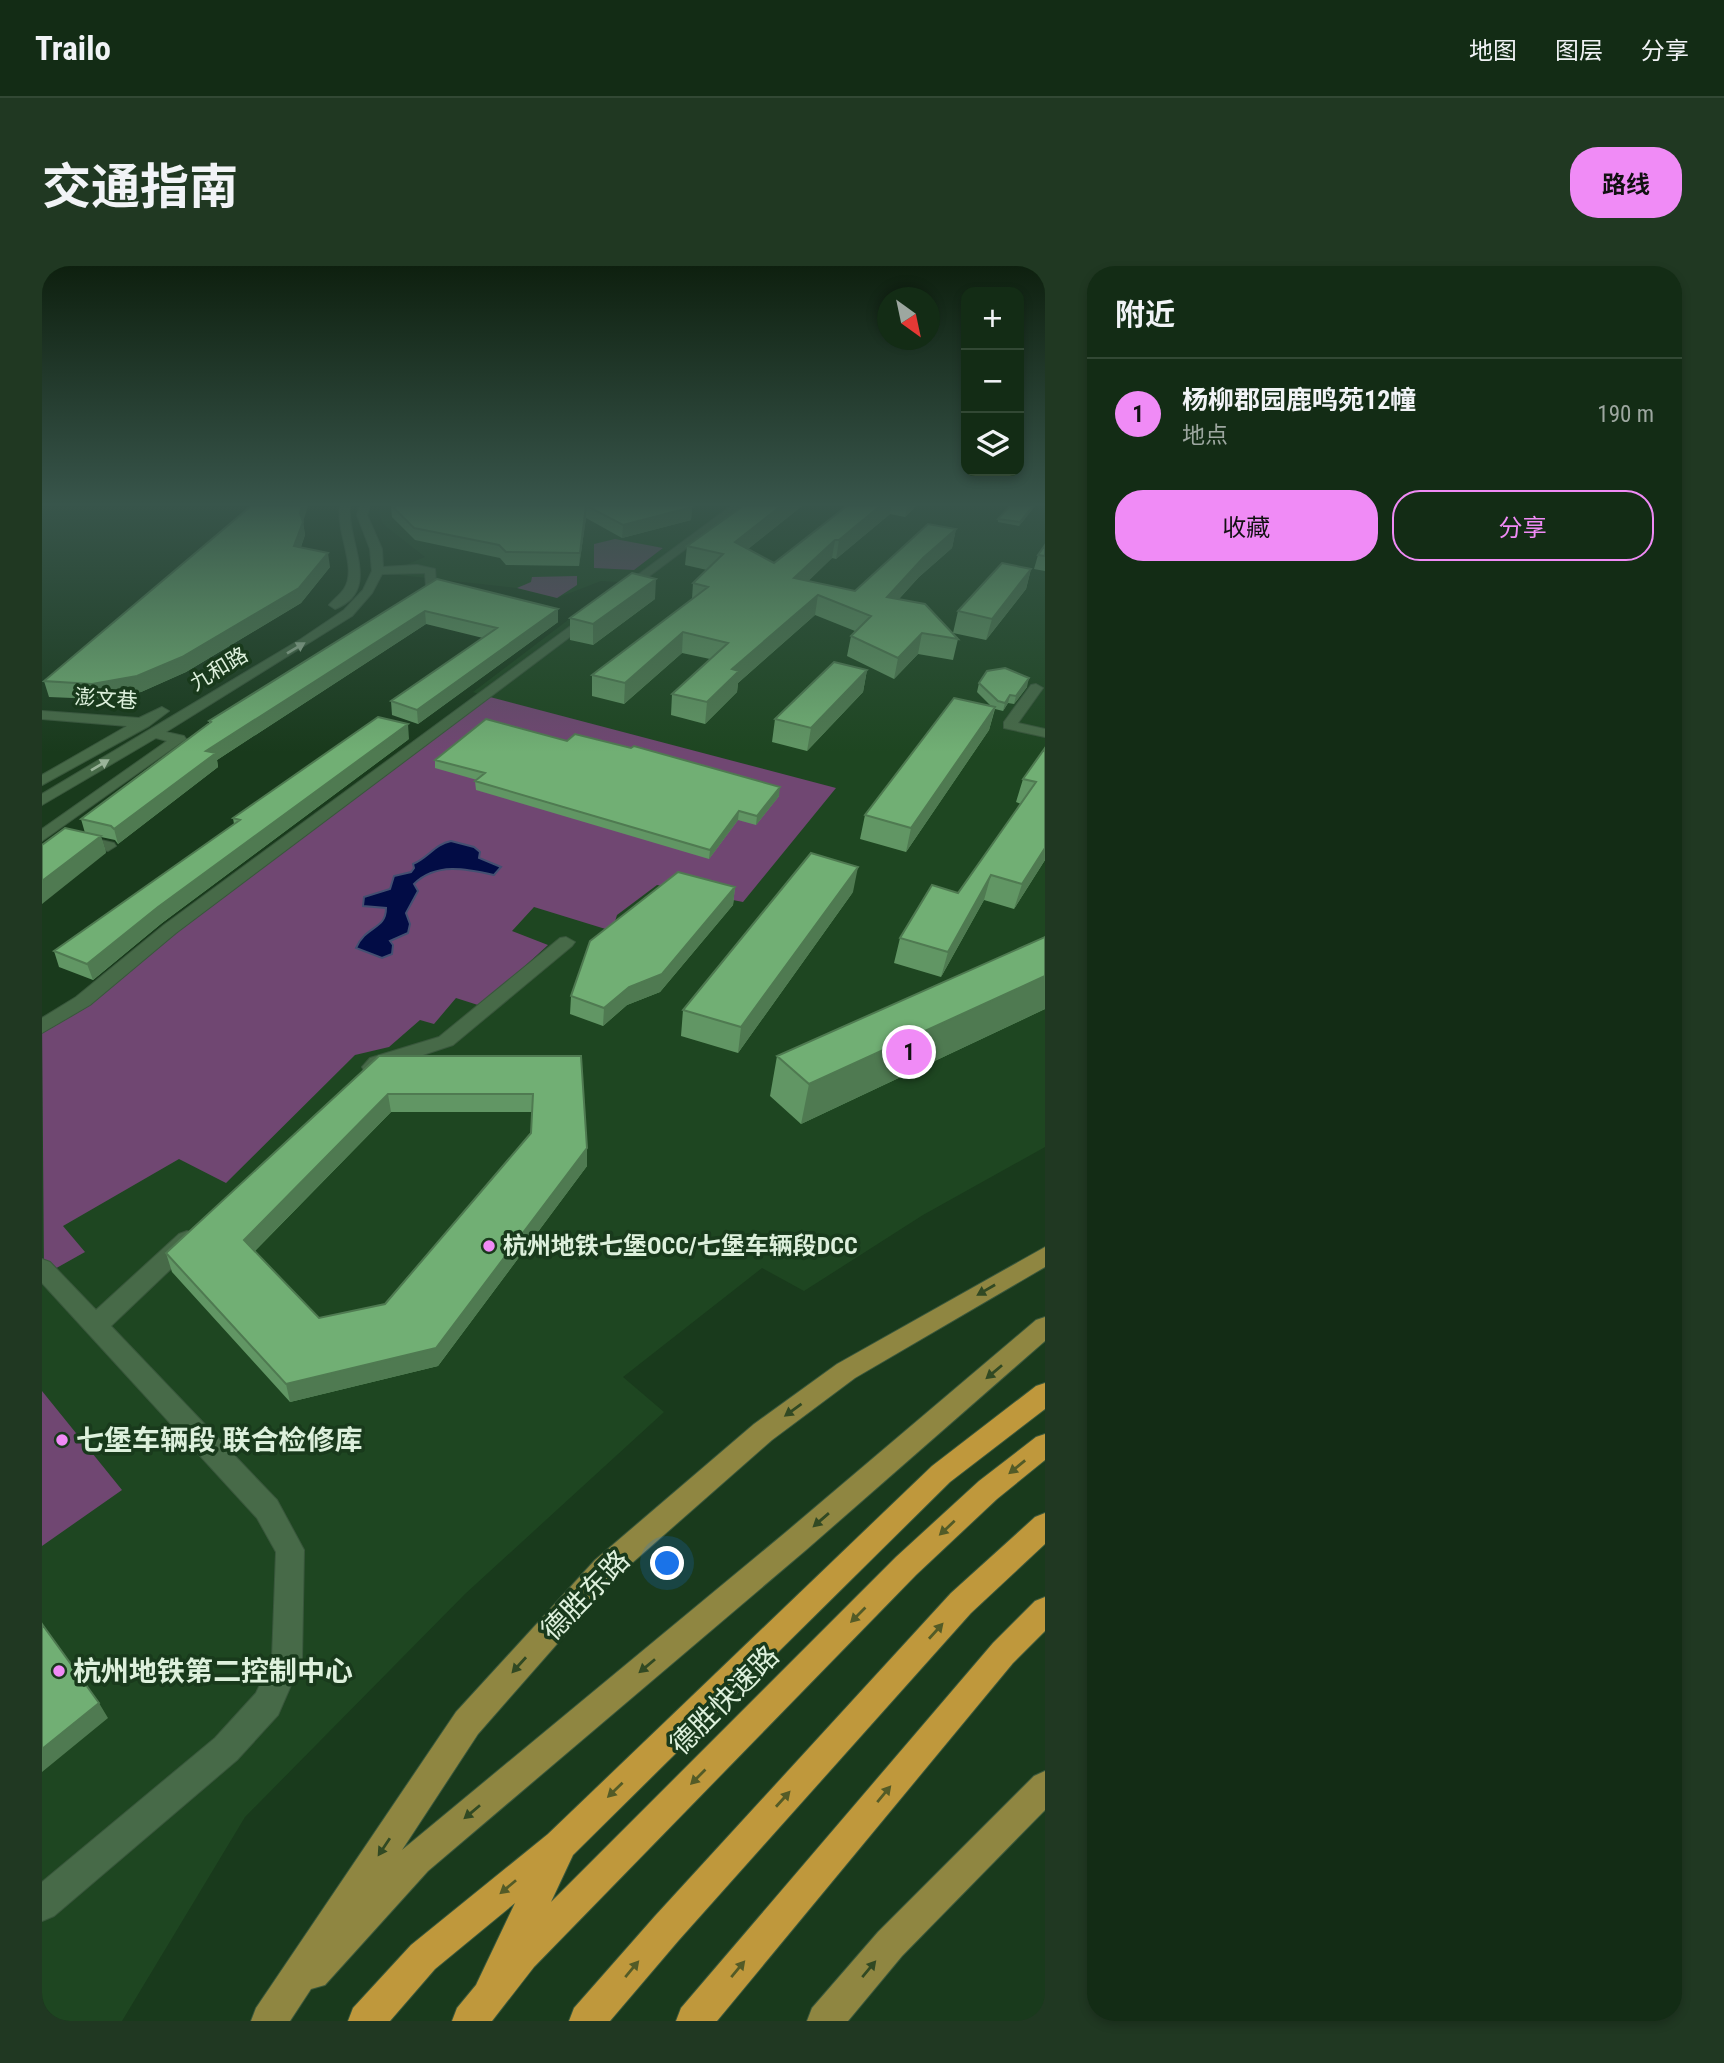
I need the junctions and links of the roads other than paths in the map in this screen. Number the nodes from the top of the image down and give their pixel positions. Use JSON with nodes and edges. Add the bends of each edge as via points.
{"nodes":[{"id":1,"x":352,"y":588,"type":"edge"},
{"id":2,"x":370,"y":588,"type":"edge"},
{"id":3,"x":446,"y":588,"type":"edge"},
{"id":4,"x":627,"y":588,"type":"edge"},
{"id":5,"x":468,"y":593,"type":"edge"},
{"id":6,"x":1036,"y":688,"type":"dead end"},
{"id":7,"x":42,"y":715,"type":"edge"},
{"id":8,"x":167,"y":724,"type":"joint"},
{"id":9,"x":147,"y":728,"type":"junction"},
{"id":10,"x":1045,"y":733,"type":"edge"},
{"id":11,"x":42,"y":780,"type":"edge"},
{"id":12,"x":42,"y":800,"type":"edge"},
{"id":13,"x":44,"y":833,"type":"edge"},
{"id":14,"x":108,"y":846,"type":"edge"},
{"id":15,"x":565,"y":942,"type":"dead end"},
{"id":16,"x":42,"y":1027,"type":"edge"},
{"id":17,"x":357,"y":1082,"type":"edge"},
{"id":18,"x":207,"y":1222,"type":"edge"},
{"id":19,"x":1045,"y":1256,"type":"edge"},
{"id":20,"x":42,"y":1268,"type":"edge"},
{"id":21,"x":97,"y":1324,"type":"junction"},
{"id":22,"x":1045,"y":1327,"type":"edge"},
{"id":23,"x":1045,"y":1394,"type":"edge"},
{"id":24,"x":1045,"y":1445,"type":"edge"},
{"id":25,"x":1045,"y":1526,"type":"edge"},
{"id":26,"x":1045,"y":1611,"type":"edge"},
{"id":27,"x":1045,"y":1787,"type":"edge"},
{"id":28,"x":561,"y":1843,"type":"junction"},
{"id":29,"x":42,"y":1904,"type":"edge"},
{"id":30,"x":479,"y":2011,"type":"edge"},
{"id":31,"x":270,"y":2021,"type":"edge"},
{"id":32,"x":366,"y":2021,"type":"edge"},
{"id":33,"x":587,"y":2021,"type":"edge"},
{"id":34,"x":694,"y":2021,"type":"edge"},
{"id":35,"x":825,"y":2021,"type":"edge"}],
"edges":[{"from":1,"to":9,"type":"street","name":"九和路","via":[[307,627]]},
{"from":8,"to":2,"type":"street","name":"九和路","one_way":true,"via":[[305,642],[348,613]]},
{"from":3,"to":5,"type":"street"},
{"from":4,"to":16,"type":"street","via":[[181,921],[83,1001]]},
{"from":6,"to":10,"type":"street","via":[[1006,719],[1009,725]]},
{"from":7,"to":9,"type":"street","name":"澎文巷"},
{"from":8,"to":9,"type":"street","name":"澎文巷"},
{"from":9,"to":11,"type":"street","name":"九和路"},
{"from":12,"to":9,"type":"street","name":"九和路","one_way":true},
{"from":9,"to":13,"type":"street","via":[[179,738]]},
{"from":13,"to":14,"type":"street"},
{"from":15,"to":17,"type":"street","via":[[446,1041],[377,1063]]},
{"from":18,"to":21,"type":"street"},
{"from":19,"to":31,"type":"main road","name":"德胜东路","one_way":true,"via":[[846,1371],[763,1432],[605,1569],[467,1723]]},
{"from":20,"to":21,"type":"street"},
{"from":21,"to":29,"type":"street","via":[[267,1508],[290,1550],[287,1660],[267,1704],[226,1749]]},
{"from":22,"to":31,"type":"main road","one_way":true,"via":[[416,1859]]},
{"from":23,"to":28,"type":"highway","one_way":true,"via":[[941,1474]]},
{"from":24,"to":30,"type":"highway","name":"德胜快速路","one_way":true,"via":[[906,1566],[522,1955]]},
{"from":33,"to":25,"type":"highway","one_way":true,"via":[[961,1603]]},
{"from":34,"to":26,"type":"highway","one_way":true,"via":[[1003,1654]]},
{"from":35,"to":27,"type":"main road","one_way":true,"via":[[890,1944]]},
{"from":28,"to":30,"type":"highway"},
{"from":28,"to":32,"type":"highway","one_way":true,"via":[[423,1957]]}]}
